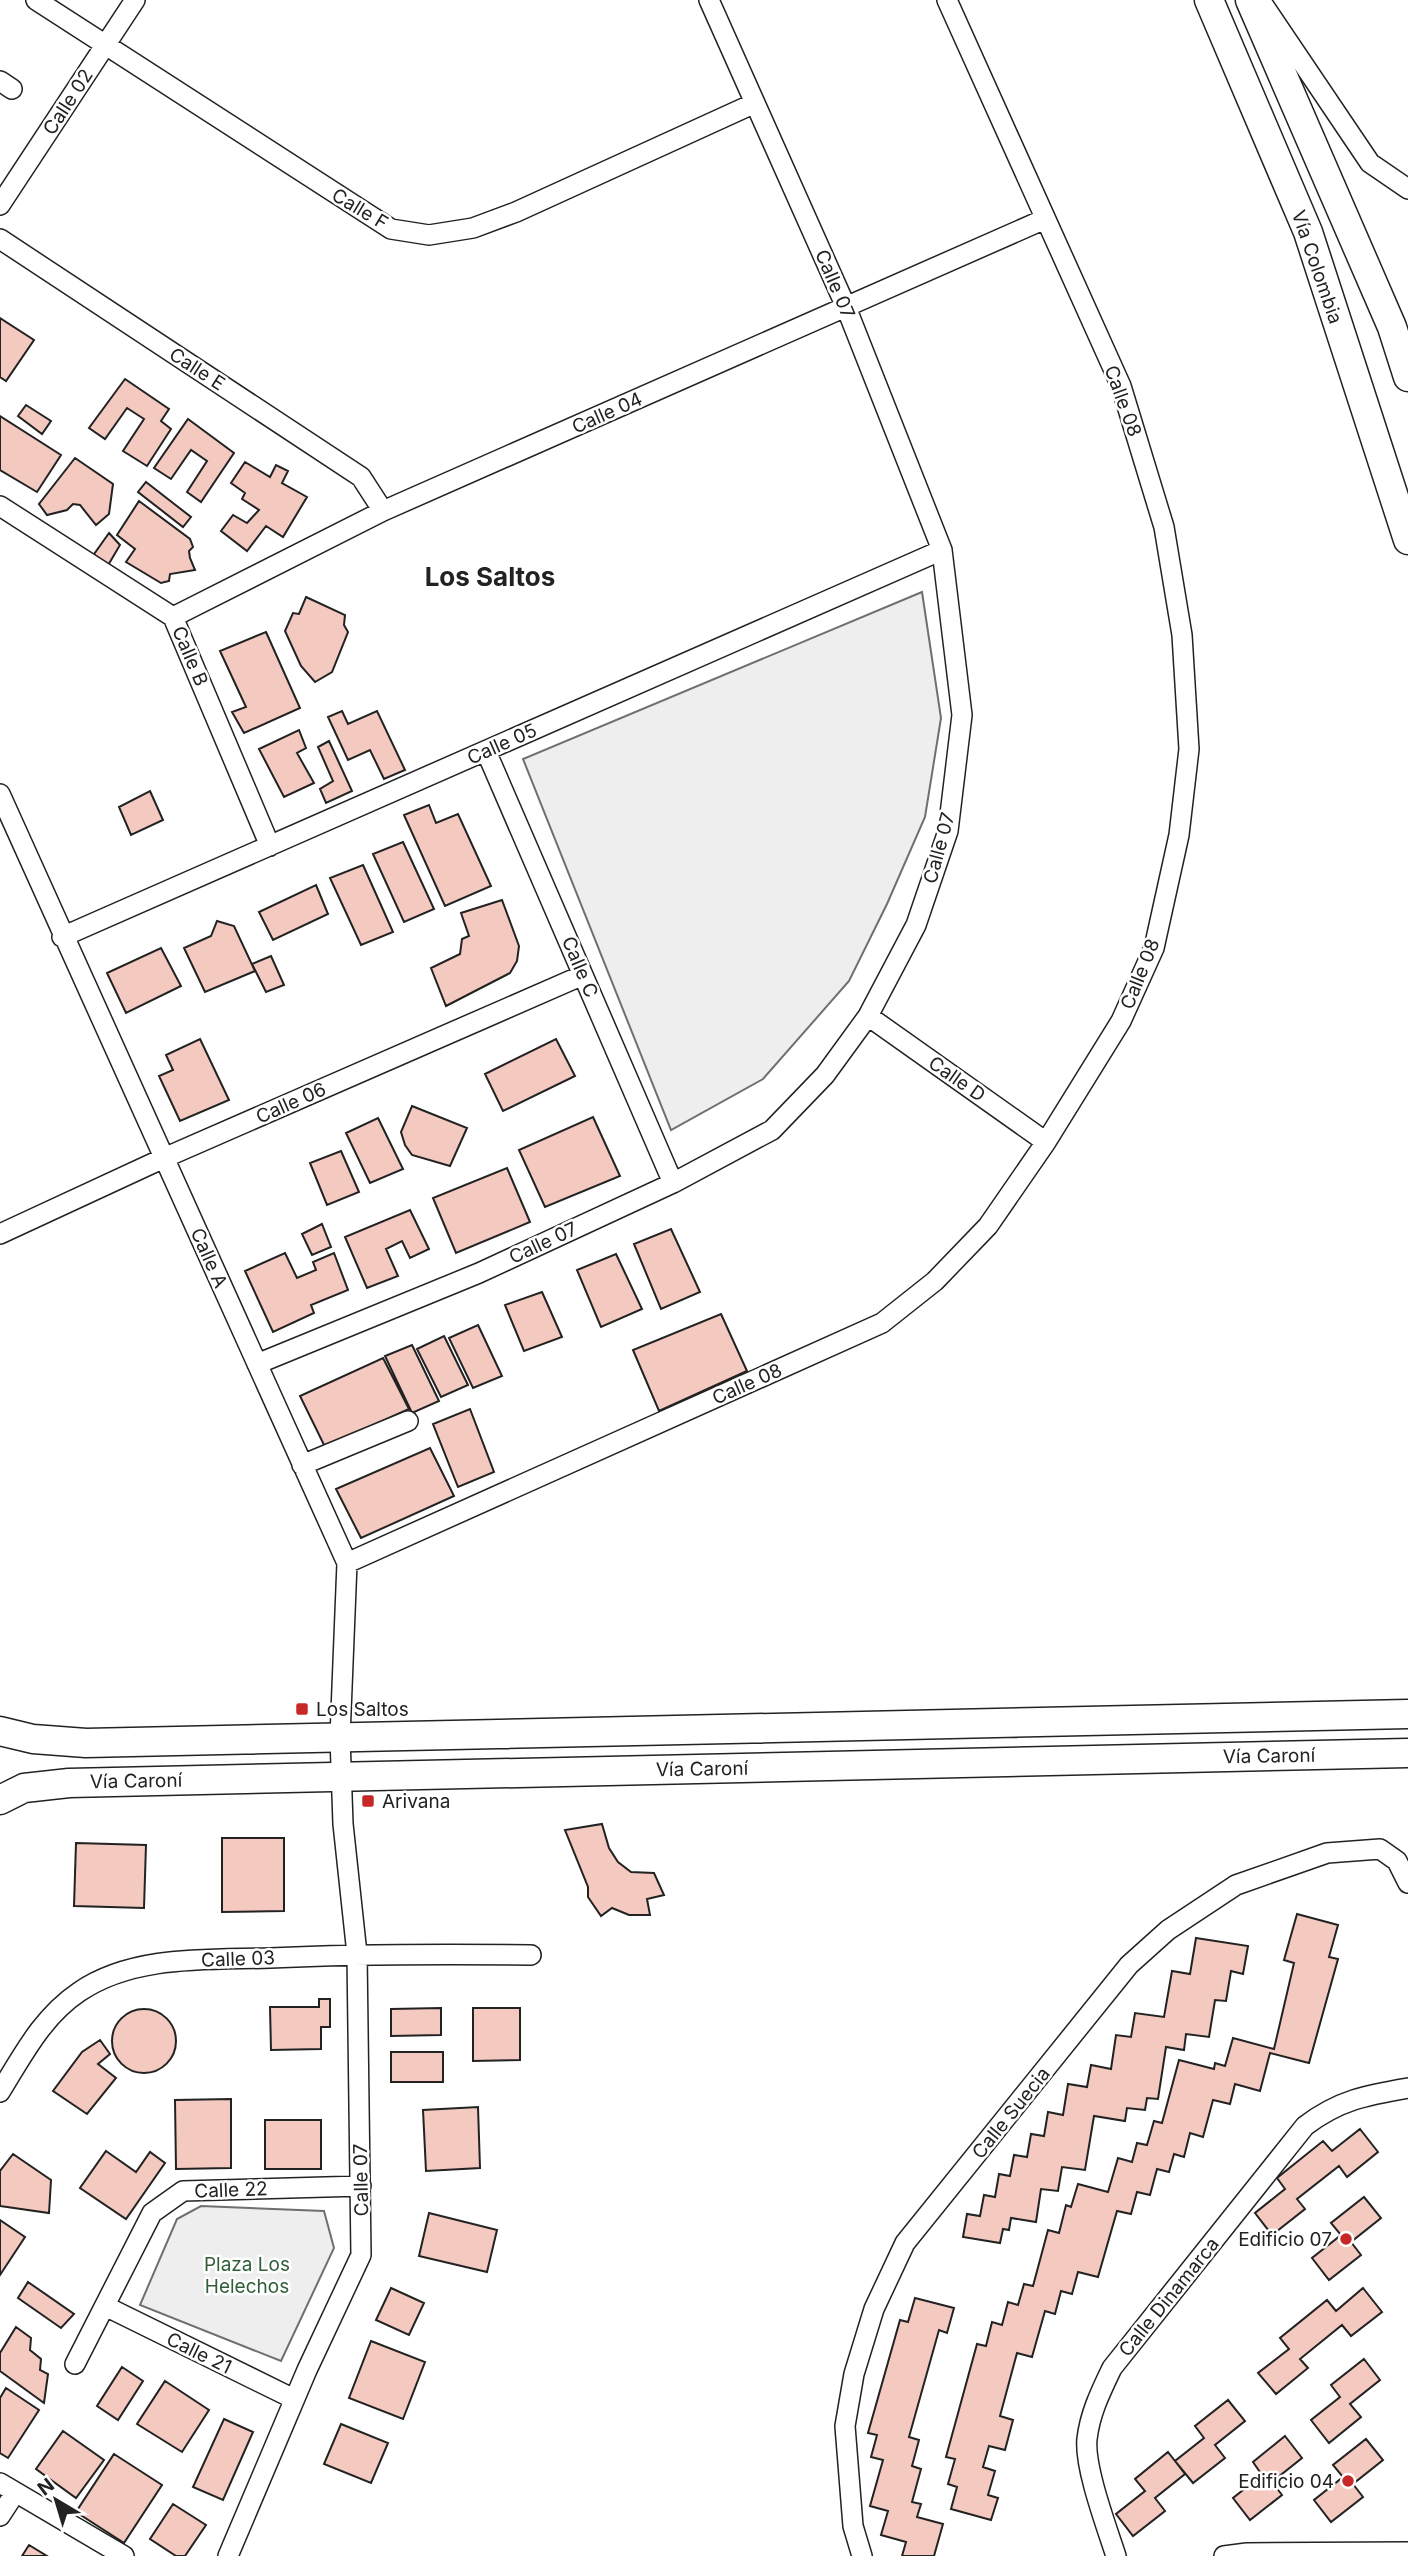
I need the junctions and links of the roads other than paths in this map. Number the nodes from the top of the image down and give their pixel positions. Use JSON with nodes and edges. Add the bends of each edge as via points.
{"nodes":[{"id":1,"x":36,"y":0,"type":"edge"},
{"id":2,"x":135,"y":0,"type":"edge"},
{"id":3,"x":709,"y":0,"type":"edge"},
{"id":4,"x":947,"y":0,"type":"edge"},
{"id":5,"x":1209,"y":0,"type":"edge"},
{"id":6,"x":1250,"y":0,"type":"edge"},
{"id":7,"x":1260,"y":0,"type":"edge"},
{"id":8,"x":106,"y":45,"type":"junction"},
{"id":9,"x":755,"y":103,"type":"junction"},
{"id":10,"x":1408,"y":190,"type":"edge"},
{"id":11,"x":0,"y":205,"type":"edge"},
{"id":12,"x":1045,"y":219,"type":"junction"},
{"id":13,"x":0,"y":239,"type":"edge"},
{"id":14,"x":846,"y":307,"type":"junction"},
{"id":15,"x":1408,"y":377,"type":"edge"},
{"id":16,"x":0,"y":506,"type":"edge"},
{"id":17,"x":383,"y":511,"type":"junction"},
{"id":18,"x":1408,"y":540,"type":"edge"},
{"id":19,"x":942,"y":550,"type":"junction"},
{"id":20,"x":173,"y":617,"type":"junction"},
{"id":21,"x":486,"y":751,"type":"junction"},
{"id":22,"x":0,"y":794,"type":"edge"},
{"id":23,"x":270,"y":846,"type":"junction"},
{"id":24,"x":62,"y":937,"type":"junction"},
{"id":25,"x":583,"y":975,"type":"junction"},
{"id":26,"x":868,"y":1016,"type":"junction"},
{"id":27,"x":1046,"y":1142,"type":"junction"},
{"id":28,"x":164,"y":1158,"type":"junction"},
{"id":29,"x":673,"y":1183,"type":"junction"},
{"id":30,"x":0,"y":1234,"type":"edge"},
{"id":31,"x":257,"y":1364,"type":"junction"},
{"id":32,"x":408,"y":1421,"type":"dead end"},
{"id":33,"x":302,"y":1465,"type":"junction"},
{"id":34,"x":346,"y":1563,"type":"junction"},
{"id":35,"x":1408,"y":1714,"type":"edge"},
{"id":36,"x":0,"y":1731,"type":"edge"},
{"id":37,"x":340,"y":1737,"type":"junction"},
{"id":38,"x":1408,"y":1753,"type":"edge"},
{"id":39,"x":342,"y":1777,"type":"junction"},
{"id":40,"x":0,"y":1800,"type":"edge"},
{"id":41,"x":1408,"y":1883,"type":"edge"},
{"id":42,"x":357,"y":1954,"type":"junction"},
{"id":43,"x":531,"y":1955,"type":"dead end"},
{"id":44,"x":1408,"y":2088,"type":"edge"},
{"id":45,"x":0,"y":2092,"type":"edge"},
{"id":46,"x":361,"y":2186,"type":"junction"},
{"id":47,"x":105,"y":2306,"type":"junction"},
{"id":48,"x":75,"y":2364,"type":"dead end"},
{"id":49,"x":294,"y":2399,"type":"junction"},
{"id":50,"x":7,"y":2488,"type":"edge"},
{"id":51,"x":0,"y":2516,"type":"edge"},
{"id":52,"x":1408,"y":2552,"type":"edge"},
{"id":53,"x":124,"y":2556,"type":"edge"},
{"id":54,"x":228,"y":2556,"type":"edge"},
{"id":55,"x":862,"y":2556,"type":"edge"},
{"id":56,"x":1116,"y":2556,"type":"edge"},
{"id":57,"x":1224,"y":2556,"type":"edge"}],
"edges":[{"from":1,"to":8,"type":"street","name":"Calle F"},
{"from":2,"to":8,"type":"street","name":"Calle 02"},
{"from":3,"to":9,"type":"street","name":"Calle 07"},
{"from":4,"to":12,"type":"street","name":"Calle 08"},
{"from":5,"to":18,"type":"main road","name":"Vía Colombia","via":[[1308,232]]},
{"from":6,"to":15,"type":"main road","name":"Vía Colombia","via":[[1392,327]]},
{"from":7,"to":10,"type":"street","via":[[1370,163]]},
{"from":8,"to":9,"type":"street","name":"Calle F","via":[[391,229],[429,235],[473,228],[516,212]]},
{"from":8,"to":11,"type":"street","name":"Calle 02"},
{"from":9,"to":14,"type":"street","name":"Calle 07"},
{"from":12,"to":14,"type":"street","name":"Calle 04"},
{"from":12,"to":27,"type":"street","name":"Calle 08","via":[[1121,386],[1164,527],[1182,635],[1189,749],[1179,835],[1154,948],[1121,1021]]},
{"from":13,"to":17,"type":"street","name":"Calle E","via":[[361,477]]},
{"from":14,"to":17,"type":"street","name":"Calle 04"},
{"from":14,"to":19,"type":"street","name":"Calle 07"},
{"from":16,"to":20,"type":"street","name":"Calle B"},
{"from":17,"to":20,"type":"street","name":"Calle 04"},
{"from":19,"to":21,"type":"street","name":"Calle 05"},
{"from":19,"to":26,"type":"street","name":"Calle 07","via":[[962,715],[947,831],[916,925]]},
{"from":20,"to":23,"type":"street","name":"Calle B"},
{"from":21,"to":23,"type":"street","name":"Calle 05"},
{"from":21,"to":25,"type":"street","name":"Calle C"},
{"from":22,"to":24,"type":"street","name":"Calle A"},
{"from":23,"to":24,"type":"street","name":"Calle 05"},
{"from":24,"to":28,"type":"street","name":"Calle A"},
{"from":25,"to":28,"type":"street","name":"Calle 06"},
{"from":25,"to":29,"type":"street","name":"Calle C"},
{"from":26,"to":27,"type":"street","name":"Calle D"},
{"from":26,"to":29,"type":"street","name":"Calle 07","via":[[825,1075],[772,1130]]},
{"from":27,"to":34,"type":"street","name":"Calle 08","via":[[988,1226],[935,1281],[882,1323]]},
{"from":28,"to":30,"type":"street","name":"Calle 06"},
{"from":28,"to":31,"type":"street","name":"Calle A"},
{"from":29,"to":31,"type":"street","name":"Calle 07","via":[[479,1273]]},
{"from":31,"to":33,"type":"street","name":"Calle A"},
{"from":32,"to":33,"type":"street"},
{"from":33,"to":34,"type":"street","name":"Calle A"},
{"from":34,"to":37,"type":"street","name":"Calle A"},
{"from":35,"to":37,"type":"main road","name":"Vía Caroní"},
{"from":36,"to":37,"type":"main road","name":"Vía Caroní","via":[[62,1743]]},
{"from":37,"to":39,"type":"street","name":"Calle A"},
{"from":38,"to":39,"type":"main road","name":"Vía Caroní"},
{"from":39,"to":40,"type":"main road","name":"Vía Caroní","via":[[44,1784]]},
{"from":39,"to":42,"type":"street","name":"Calle 07"},
{"from":41,"to":55,"type":"street","name":"Calle Suecia","via":[[1397,1861],[1380,1850],[1327,1853],[1236,1885],[1168,1930],[1129,1965],[905,2244],[874,2309],[854,2374],[845,2426],[853,2526]]},
{"from":42,"to":43,"type":"street","name":"Calle 03"},
{"from":42,"to":45,"type":"street","name":"Calle 03","via":[[174,1962],[125,1970],[80,1991],[50,2015]]},
{"from":42,"to":46,"type":"street","name":"Calle 07"},
{"from":44,"to":56,"type":"street","name":"Calle Dinamarca","via":[[1364,2095],[1330,2107],[1305,2126],[1112,2368],[1095,2404],[1086,2442]]},
{"from":46,"to":47,"type":"street","name":"Calle 22","via":[[183,2191],[152,2213]]},
{"from":46,"to":49,"type":"street","name":"Calle 07","via":[[361,2255]]},
{"from":47,"to":48,"type":"street","name":"Calle 22"},
{"from":47,"to":49,"type":"street","name":"Calle 21"},
{"from":49,"to":54,"type":"street","name":"Calle 07"},
{"from":50,"to":51,"type":"street"},
{"from":50,"to":53,"type":"street"},
{"from":52,"to":57,"type":"street"}]}
